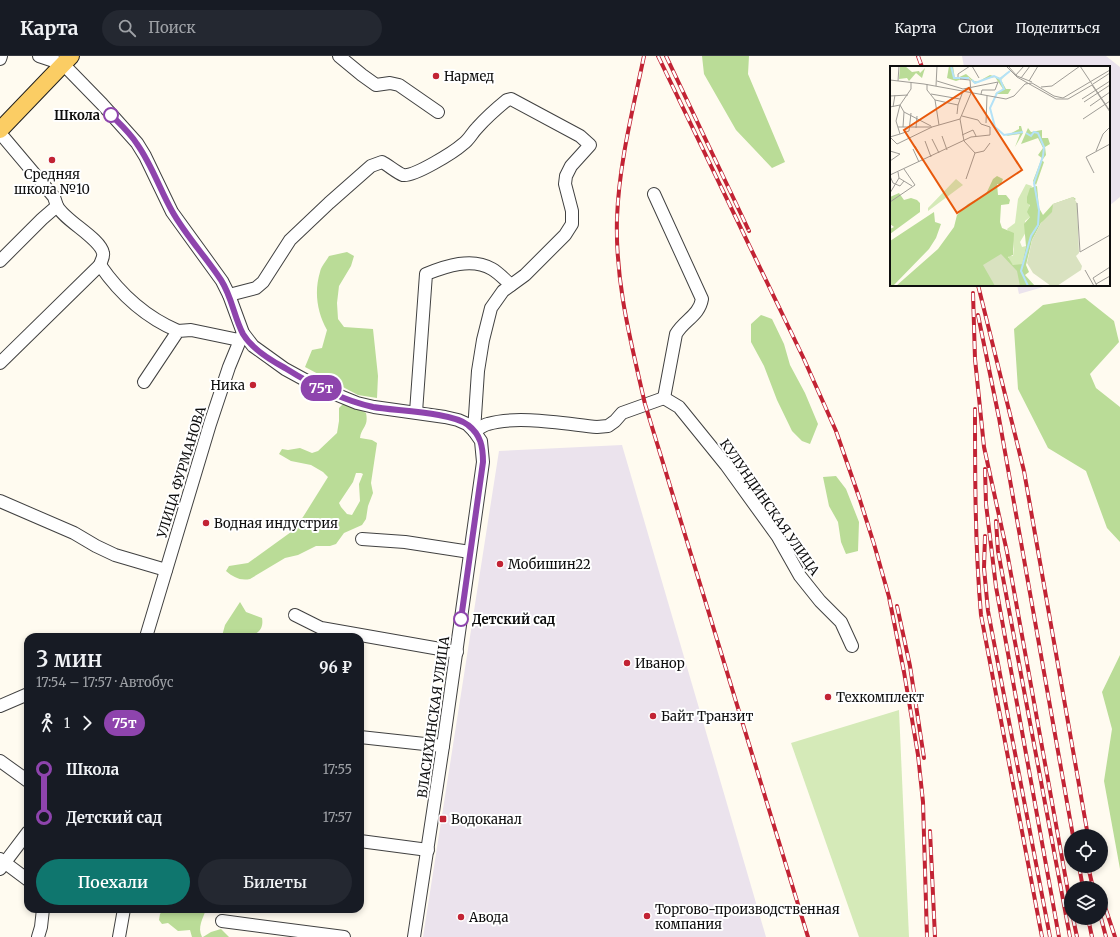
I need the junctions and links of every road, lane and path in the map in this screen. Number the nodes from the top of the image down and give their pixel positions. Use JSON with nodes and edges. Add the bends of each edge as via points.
{"nodes":[{"id":1,"x":1,"y":56,"type":"edge"},
{"id":2,"x":38,"y":56,"type":"edge"},
{"id":3,"x":339,"y":56,"type":"edge"},
{"id":4,"x":0,"y":60,"type":"edge"},
{"id":5,"x":67,"y":60,"type":"edge"},
{"id":6,"x":438,"y":112,"type":"dead end"},
{"id":7,"x":0,"y":130,"type":"edge"},
{"id":8,"x":0,"y":133,"type":"edge"},
{"id":9,"x":654,"y":194,"type":"dead end"},
{"id":10,"x":57,"y":206,"type":"junction"},
{"id":11,"x":0,"y":261,"type":"edge"},
{"id":12,"x":100,"y":264,"type":"junction"},
{"id":13,"x":511,"y":285,"type":"junction"},
{"id":14,"x":229,"y":295,"type":"junction"},
{"id":15,"x":178,"y":331,"type":"junction"},
{"id":16,"x":241,"y":337,"type":"junction"},
{"id":17,"x":0,"y":364,"type":"edge"},
{"id":18,"x":144,"y":382,"type":"dead end"},
{"id":19,"x":664,"y":398,"type":"junction"},
{"id":20,"x":416,"y":412,"type":"junction"},
{"id":21,"x":474,"y":431,"type":"junction"},
{"id":22,"x":0,"y":501,"type":"edge"},
{"id":23,"x":362,"y":539,"type":"dead end"},
{"id":24,"x":470,"y":552,"type":"junction"},
{"id":25,"x":166,"y":570,"type":"junction"},
{"id":26,"x":295,"y":615,"type":"dead end"},
{"id":27,"x":147,"y":633,"type":"edge"},
{"id":28,"x":349,"y":633,"type":"edge"},
{"id":29,"x":364,"y":636,"type":"edge"},
{"id":30,"x":852,"y":646,"type":"dead end"},
{"id":31,"x":457,"y":652,"type":"junction"},
{"id":32,"x":24,"y":696,"type":"edge"},
{"id":33,"x":0,"y":706,"type":"edge"},
{"id":34,"x":364,"y":737,"type":"edge"},
{"id":35,"x":443,"y":746,"type":"junction"},
{"id":36,"x":0,"y":761,"type":"edge"},
{"id":37,"x":24,"y":778,"type":"edge"},
{"id":38,"x":24,"y":837,"type":"edge"},
{"id":39,"x":364,"y":842,"type":"edge"},
{"id":40,"x":428,"y":850,"type":"junction"},
{"id":41,"x":2,"y":863,"type":"edge"},
{"id":42,"x":24,"y":877,"type":"edge"},
{"id":43,"x":43,"y":913,"type":"edge"},
{"id":44,"x":123,"y":913,"type":"edge"},
{"id":45,"x":222,"y":921,"type":"dead end"},
{"id":46,"x":38,"y":937,"type":"edge"},
{"id":47,"x":119,"y":937,"type":"edge"},
{"id":48,"x":344,"y":937,"type":"edge"},
{"id":49,"x":414,"y":937,"type":"edge"}],
"edges":[{"from":1,"to":4,"type":"street"},
{"from":2,"to":5,"type":"street"},
{"from":3,"to":6,"type":"street","via":[[376,85],[399,85]]},
{"from":5,"to":7,"type":"main road"},
{"from":5,"to":14,"type":"street","via":[[137,143],[172,212],[222,281]]},
{"from":8,"to":10,"type":"street","via":[[54,197]]},
{"from":9,"to":19,"type":"street","via":[[702,299],[698,311],[676,334]]},
{"from":10,"to":11,"type":"street"},
{"from":10,"to":12,"type":"street","via":[[98,244],[103,251]]},
{"from":12,"to":15,"type":"street","via":[[109,278],[133,303],[161,324]]},
{"from":12,"to":17,"type":"street"},
{"from":13,"to":14,"type":"street","name":"ВЛАСИХИНСКАЯ УЛИЦА","via":[[552,249],[572,224],[566,176],[571,166],[590,145],[580,136],[511,99],[476,128],[464,143],[423,169],[402,175],[382,162],[371,166],[290,240],[263,282],[256,288]]},
{"from":13,"to":20,"type":"street","via":[[492,269],[478,264],[448,265],[426,274]]},
{"from":13,"to":21,"type":"street","name":"ВЛАСИХИНСКАЯ УЛИЦА","via":[[503,291],[491,308],[487,321],[478,371]]},
{"from":14,"to":16,"type":"street"},
{"from":15,"to":16,"type":"street","via":[[191,330]]},
{"from":15,"to":18,"type":"street"},
{"from":16,"to":20,"type":"street","via":[[285,368],[336,395],[374,407]]},
{"from":16,"to":25,"type":"street","name":"УЛИЦА ФУРМАНОВА","via":[[210,424]]},
{"from":19,"to":21,"type":"street","via":[[622,413],[608,426],[509,420],[487,424]]},
{"from":19,"to":30,"type":"street","name":"КУЛУНДИНСКАЯ УЛИЦА","via":[[679,407],[726,465],[778,537],[800,576],[841,622]]},
{"from":20,"to":21,"type":"street","via":[[458,420]]},
{"from":21,"to":24,"type":"street","name":"ВЛАСИХИНСКАЯ УЛИЦА","via":[[481,441],[483,462]]},
{"from":22,"to":25,"type":"street","via":[[74,533],[115,555]]},
{"from":23,"to":24,"type":"street","via":[[405,542]]},
{"from":24,"to":31,"type":"street","name":"ВЛАСИХИНСКАЯ УЛИЦА"},
{"from":25,"to":27,"type":"street","name":"УЛИЦА ФУРМАНОВА"},
{"from":26,"to":28,"type":"street","via":[[321,628]]},
{"from":29,"to":31,"type":"street"},
{"from":31,"to":35,"type":"street","name":"ВЛАСИХИНСКАЯ УЛИЦА"},
{"from":32,"to":33,"type":"street"},
{"from":34,"to":35,"type":"street"},
{"from":35,"to":40,"type":"street","name":"ВЛАСИХИНСКАЯ УЛИЦА"},
{"from":36,"to":37,"type":"street"},
{"from":38,"to":41,"type":"street"},
{"from":39,"to":40,"type":"street"},
{"from":40,"to":49,"type":"street","name":"ВЛАСИХИНСКАЯ УЛИЦА"},
{"from":41,"to":42,"type":"street"},
{"from":43,"to":46,"type":"street"},
{"from":44,"to":47,"type":"street"},
{"from":45,"to":48,"type":"street"}]}
